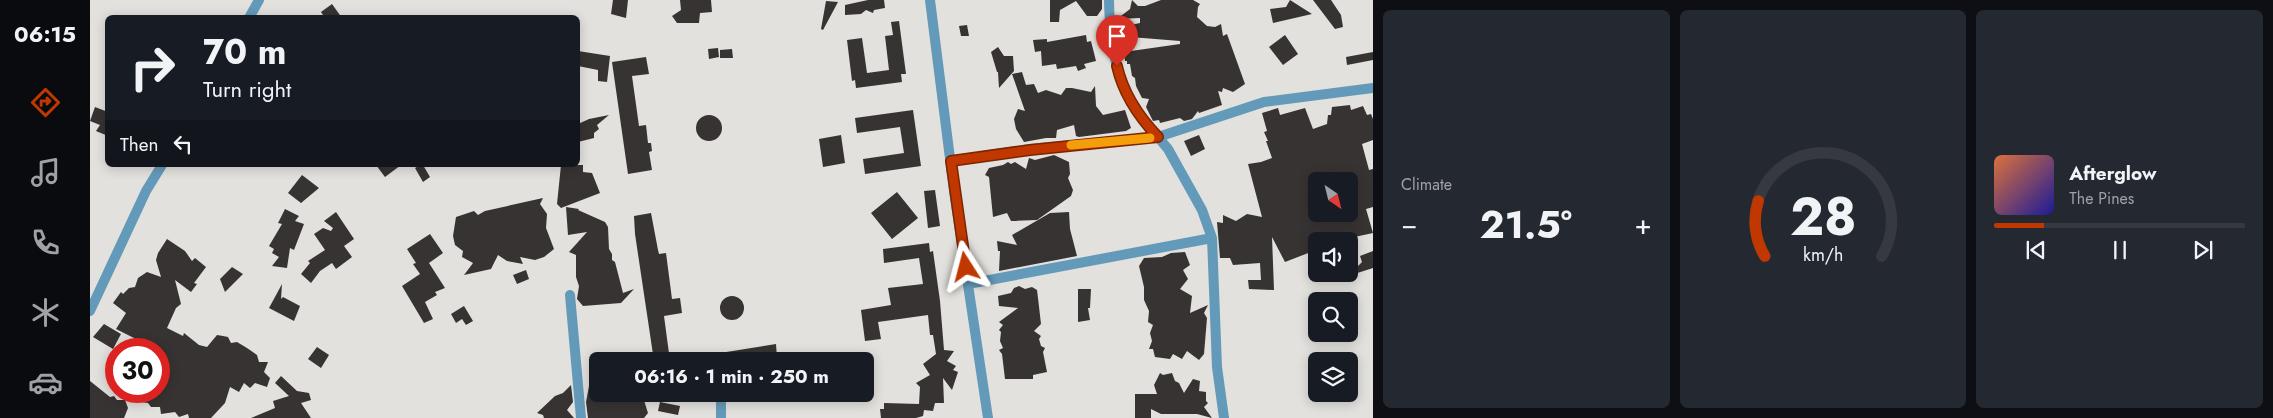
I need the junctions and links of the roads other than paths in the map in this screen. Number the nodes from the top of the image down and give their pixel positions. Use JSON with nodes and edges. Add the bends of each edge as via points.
{"nodes":[{"id":1,"x":260,"y":0,"type":"edge"},
{"id":2,"x":930,"y":0,"type":"edge"},
{"id":3,"x":1109,"y":0,"type":"edge"},
{"id":4,"x":251,"y":15,"type":"edge"},
{"id":5,"x":1373,"y":88,"type":"edge"},
{"id":6,"x":1158,"y":137,"type":"junction"},
{"id":7,"x":951,"y":161,"type":"junction"},
{"id":8,"x":161,"y":167,"type":"edge"},
{"id":9,"x":1212,"y":238,"type":"junction"},
{"id":10,"x":968,"y":284,"type":"junction"},
{"id":11,"x":570,"y":295,"type":"dead end"},
{"id":12,"x":90,"y":311,"type":"edge"},
{"id":13,"x":721,"y":402,"type":"edge"},
{"id":14,"x":581,"y":418,"type":"edge"},
{"id":15,"x":721,"y":418,"type":"edge"},
{"id":16,"x":988,"y":418,"type":"edge"},
{"id":17,"x":1224,"y":418,"type":"edge"}],
"edges":[{"from":1,"to":4,"type":"street"},
{"from":2,"to":7,"type":"street"},
{"from":3,"to":6,"type":"street","via":[[1110,35],[1120,81],[1141,119]]},
{"from":5,"to":6,"type":"street","via":[[1264,102]]},
{"from":6,"to":7,"type":"street"},
{"from":6,"to":9,"type":"street","via":[[1202,210]]},
{"from":7,"to":10,"type":"street"},
{"from":8,"to":12,"type":"street"},
{"from":9,"to":10,"type":"street"},
{"from":9,"to":17,"type":"street","via":[[1217,367]]},
{"from":10,"to":16,"type":"street"},
{"from":11,"to":14,"type":"street"},
{"from":13,"to":15,"type":"street"}]}
